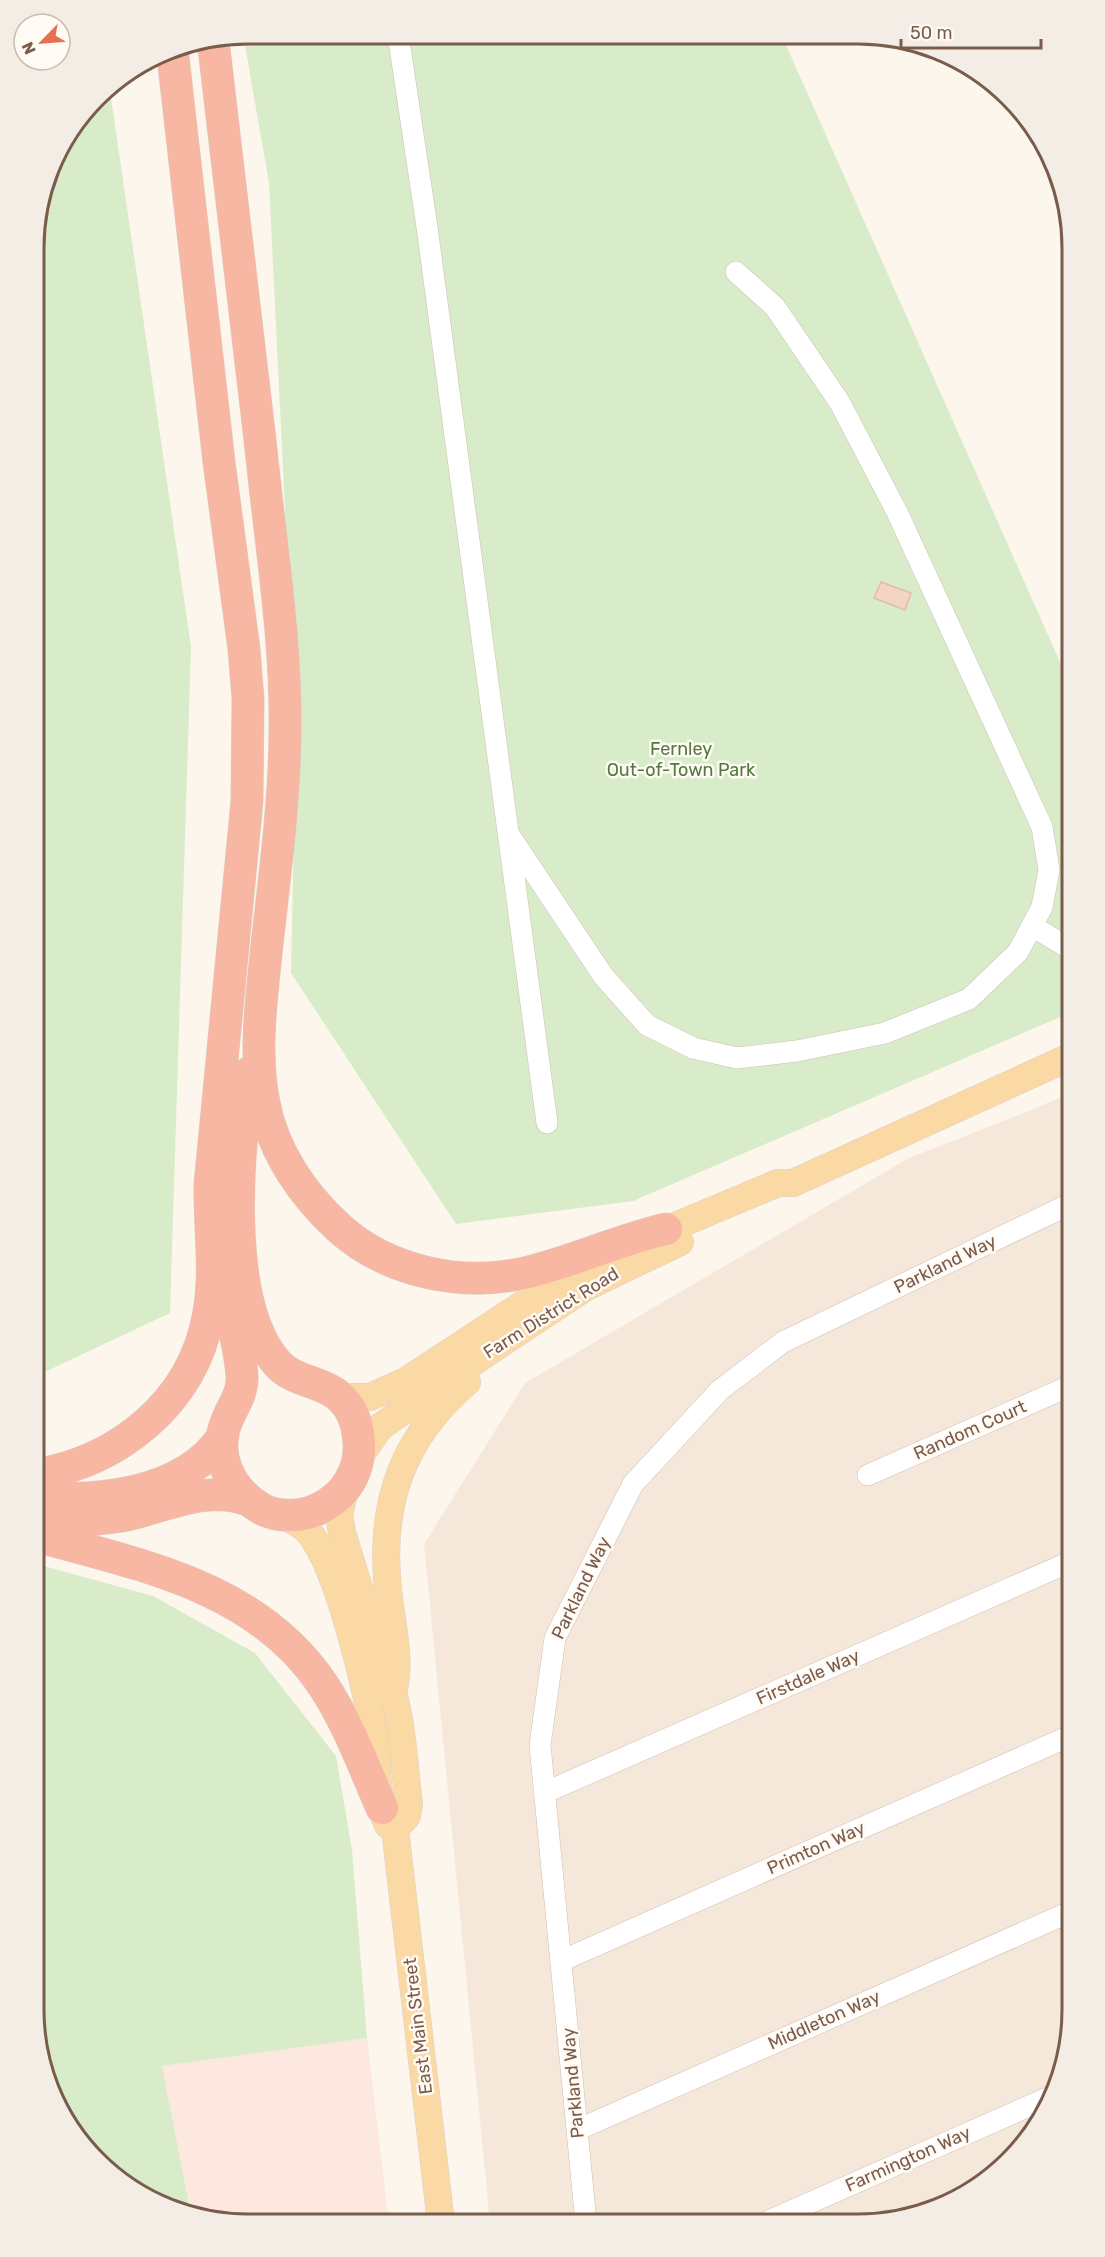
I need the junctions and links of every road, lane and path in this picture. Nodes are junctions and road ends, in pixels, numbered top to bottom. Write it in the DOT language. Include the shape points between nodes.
graph roads {
  1 [pos="400,44"];
  2 [pos="214,46"];
  3 [pos="172,58"];
  4 [pos="736,272"];
  5 [pos="211,392"];
  6 [pos="274,574"];
  7 [pos="508,833"];
  8 [pos="1032,926"];
  9 [pos="1062,944"];
  10 [pos="257,1042"];
  11 [pos="1062,1061"];
  12 [pos="547,1123"];
  13 [pos="793,1183"];
  14 [pos="1061,1208"];
  15 [pos="666,1229"];
  16 [pos="213,1252"];
  17 [pos="545,1314"];
  18 [pos="301,1378"];
  19 [pos="1061,1390"];
  20 [pos="334,1392"];
  21 [pos="237,1403"];
  22 [pos="222,1436"];
  23 [pos="359,1456"];
  24 [pos="44,1473"];
  25 [pos="868,1475"];
  26 [pos="345,1489"];
  27 [pos="44,1497"];
  28 [pos="248,1500"];
  29 [pos="281,1515"];
  30 [pos="44,1518"];
  31 [pos="44,1538"];
  32 [pos="1061,1566"];
  33 [pos="394,1689"];
  34 [pos="1061,1741"];
  35 [pos="544,1793"];
  36 [pos="388,1819"];
  37 [pos="1061,1916"];
  38 [pos="561,1961"];
  39 [pos="1040,2101"];
  40 [pos="577,2130"];
  41 [pos="440,2214"];
  42 [pos="585,2214"];
  43 [pos="785,2214"];
  1 -- 7 [label="street"];
  2 -- 6 [label="highway"];
  3 -- 5 [label="highway"];
  4 -- 8 [label="street" via="775,307 840,403 897,512 1042,827 1049,870 1042,907"];
  5 -- 6 [label="highway" via="226,397 240,424"];
  5 -- 16 [label="highway" via="244,649 249,752 210,1184"];
  6 -- 10 [label="highway" via="285,736"];
  7 -- 8 [label="street" via="604,977 647,1025 693,1048 737,1058 797,1051 885,1033 969,999 1018,952"];
  7 -- 12 [label="street"];
  8 -- 9 [label="street"];
  10 -- 15 [label="highway" via="263,1101 274,1139 294,1177 342,1231 371,1251 404,1266 459,1277 490,1278 523,1273"];
  10 -- 18 [label="highway" via="249,1074 240,1157 240,1249 260,1333 277,1364"];
  11 -- 13 [label="main road, Farm District Road"];
  13 -- 15 [label="main road, Farm District Road" via="778,1183"];
  13 -- 17 [label="main road, Farm District Road" via="784,1195 607,1276"];
  14 -- 35 [label="street, Parkland Way" via="783,1342 720,1390 633,1484 555,1638 540,1745"];
  15 -- 20 [label="main road, Farm District Road" via="552,1286 406,1381 357,1399"];
  16 -- 21 [label="highway" via="242,1377"];
  16 -- 24 [label="highway" via="209,1316 202,1341 176,1392 156,1416 113,1449 74,1466"];
  17 -- 23 [label="main road, Farm District Road" via="380,1427"];
  17 -- 33 [label="main road" via="448,1398 421,1432 401,1468 392,1497 385,1550 396,1657"];
  18 -- 20 [label="highway"];
  18 -- 21 [label="highway" via="265,1382"];
  19 -- 25 [label="street, Random Court"];
  20 -- 23 [label="highway" via="355,1421"];
  21 -- 22 [label="highway"];
  22 -- 27 [label="highway" via="205,1459 150,1486 89,1498"];
  22 -- 28 [label="highway" via="226,1472"];
  23 -- 26 [label="highway"];
  26 -- 29 [label="highway" via="316,1511"];
  26 -- 33 [label="main road" via="339,1514 342,1533"];
  28 -- 29 [label="highway"];
  28 -- 30 [label="highway" via="207,1494 122,1516 95,1520"];
  29 -- 36 [label="main road, East Main Street" via="309,1533 343,1611 365,1694"];
  31 -- 36 [label="highway" via="189,1580 221,1595 274,1631 311,1669 335,1705"];
  32 -- 35 [label="street, Firstdale Way"];
  33 -- 36 [label="main road" via="409,1804 406,1816"];
  34 -- 38 [label="street, Primton Way"];
  35 -- 38 [label="street, Parkland Way"];
  36 -- 41 [label="main road, East Main Street"];
  37 -- 40 [label="street, Middleton Way"];
  38 -- 40 [label="street, Parkland Way"];
  39 -- 43 [label="street, Farmington Way"];
  40 -- 42 [label="street, Parkland Way"];
}
